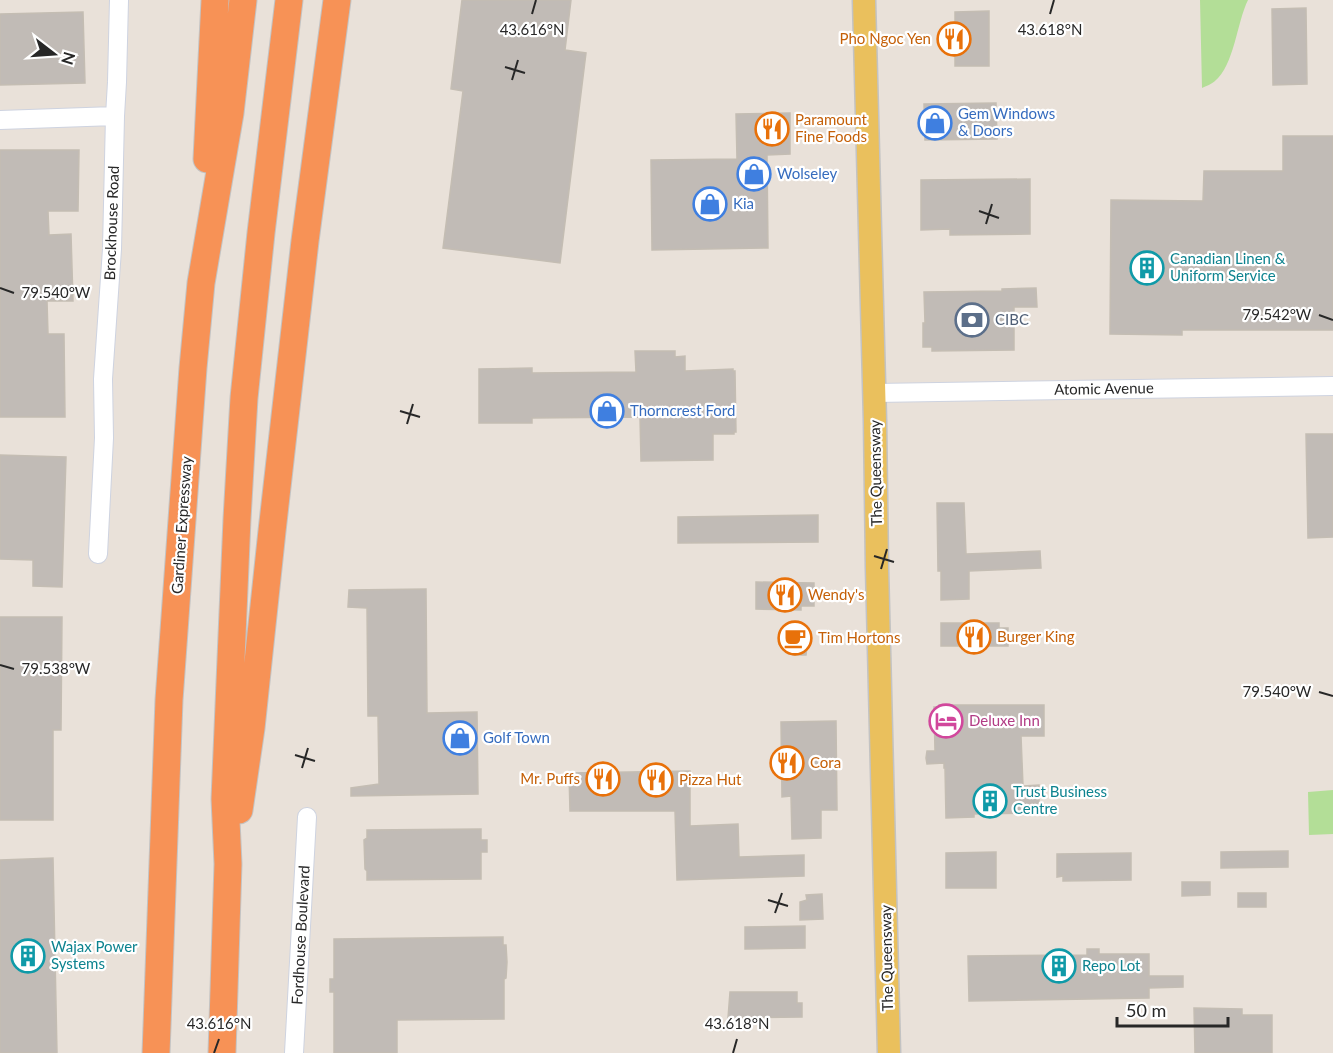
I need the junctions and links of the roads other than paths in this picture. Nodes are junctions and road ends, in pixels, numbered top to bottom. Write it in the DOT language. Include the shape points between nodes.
graph roads {
  1 [pos="119,0"];
  2 [pos="215,0"];
  3 [pos="243,0"];
  4 [pos="289,0"];
  5 [pos="337,0"];
  6 [pos="864,0"];
  7 [pos="114,116"];
  8 [pos="0,120"];
  9 [pos="201,283"];
  10 [pos="1333,386"];
  11 [pos="875,393"];
  12 [pos="98,554"];
  13 [pos="307,817"];
  14 [pos="228,864"];
  15 [pos="156,1053"];
  16 [pos="222,1053"];
  17 [pos="294,1053"];
  18 [pos="889,1053"];
  1 -- 7 [label="street, Brockhouse Road"];
  2 -- 9 [label="highway"];
  3 -- 9 [label="highway, Gardiner Expressway" via="230,113"];
  4 -- 14 [label="highway" via="244,398 225,799"];
  5 -- 14 [label="highway" via="300,287 251,728"];
  6 -- 11 [label="main road, The Queensway"];
  7 -- 8 [label="street"];
  7 -- 12 [label="street, Brockhouse Road"];
  9 -- 15 [label="highway, Gardiner Expressway" via="169,700"];
  10 -- 11 [label="street, Atomic Avenue"];
  11 -- 18 [label="main road, The Queensway"];
  13 -- 17 [label="street, Fordhouse Boulevard"];
  14 -- 16 [label="highway"];
}
